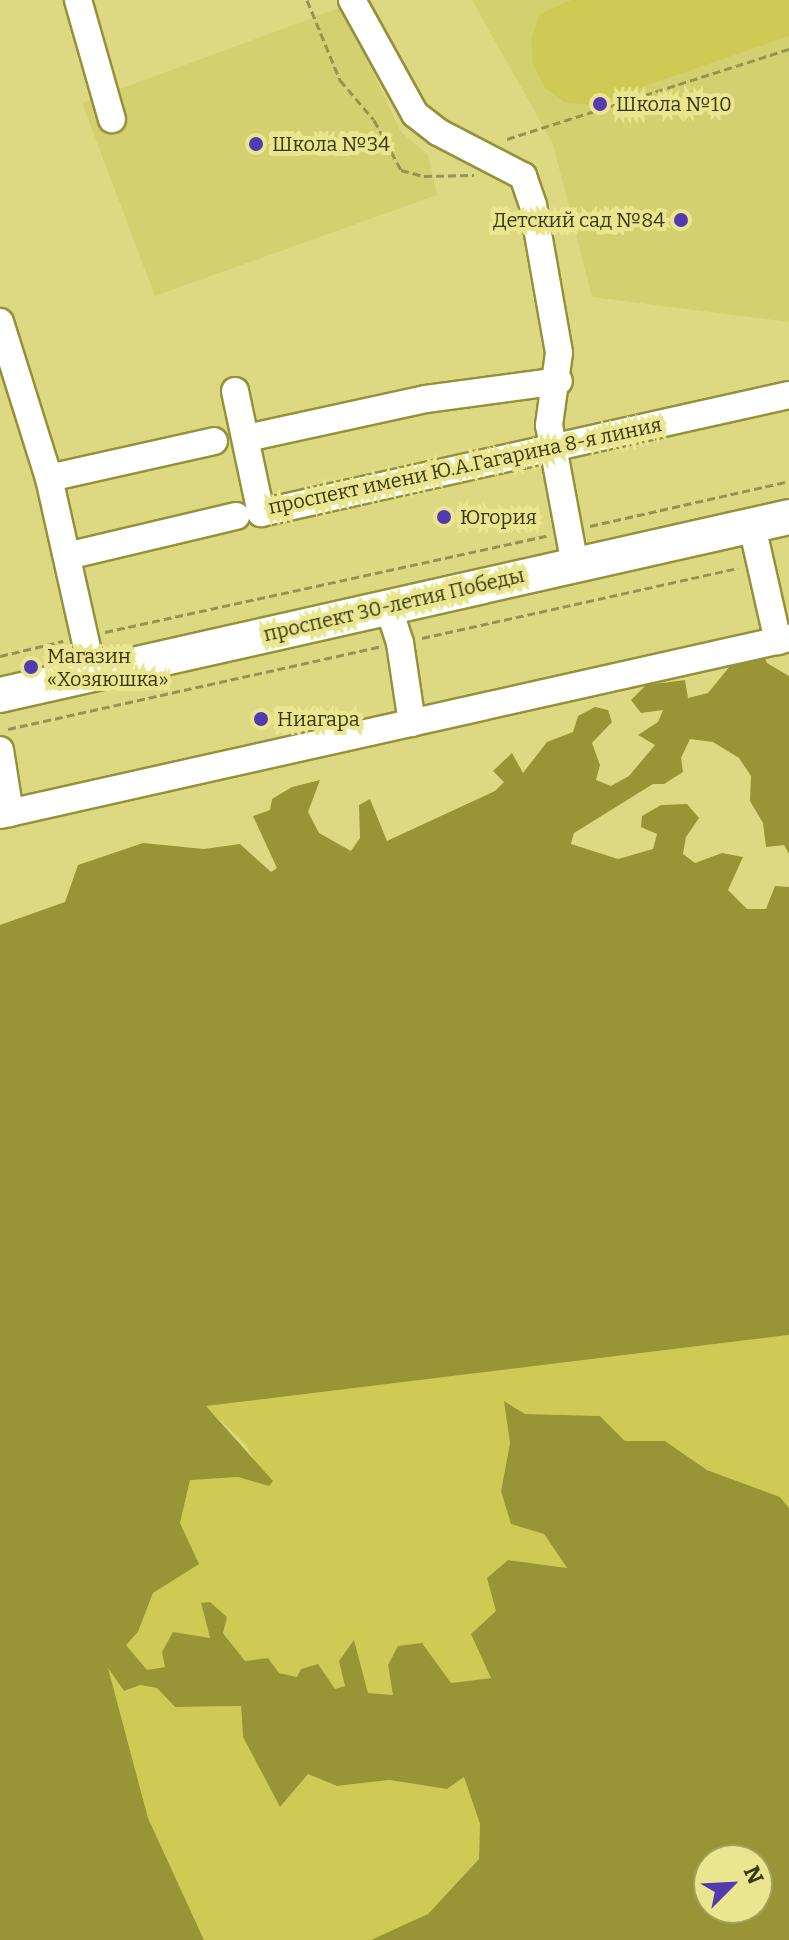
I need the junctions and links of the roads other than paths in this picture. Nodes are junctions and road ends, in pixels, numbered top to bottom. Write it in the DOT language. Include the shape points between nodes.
graph roads {
  1 [pos="78,0"];
  2 [pos="352,0"];
  3 [pos="112,119"];
  4 [pos="0,322"];
  5 [pos="559,381"];
  6 [pos="235,391"];
  7 [pos="789,395"];
  8 [pos="247,438"];
  9 [pos="214,441"];
  10 [pos="551,450"];
  11 [pos="49,478"];
  12 [pos="236,516"];
  13 [pos="789,517"];
  14 [pos="752,526"];
  15 [pos="67,556"];
  16 [pos="575,565"];
  17 [pos="388,606"];
  18 [pos="783,640"];
  19 [pos="92,670"];
  20 [pos="0,695"];
  21 [pos="412,723"];
  22 [pos="0,750"];
  23 [pos="5,814"];
  1 -- 3 [label="street"];
  2 -- 5 [label="street" via="415,114 438,132 523,176 533,205 559,353"];
  4 -- 11 [label="street"];
  5 -- 8 [label="street" via="426,399"];
  5 -- 10 [label="street" via="549,425"];
  6 -- 8 [label="street, проспект имени Ю.А.Гагарина 8-я линия"];
  7 -- 10 [label="street, проспект имени Ю.А.Гагарина 8-я линия"];
  8 -- 10 [label="street, проспект имени Ю.А.Гагарина 8-я линия" via="261,513"];
  9 -- 11 [label="street"];
  10 -- 16 [label="street"];
  11 -- 15 [label="street"];
  12 -- 15 [label="street"];
  13 -- 14 [label="main road, проспект 30-летия Победы"];
  14 -- 16 [label="main road, проспект 30-летия Победы"];
  14 -- 18 [label="street"];
  15 -- 19 [label="street"];
  16 -- 17 [label="main road, проспект 30-летия Победы"];
  17 -- 19 [label="main road, проспект 30-летия Победы"];
  17 -- 21 [label="street" via="400,643"];
  18 -- 21 [label="street"];
  19 -- 20 [label="main road, проспект 30-летия Победы"];
  21 -- 23 [label="street"];
  22 -- 23 [label="street"];
}
